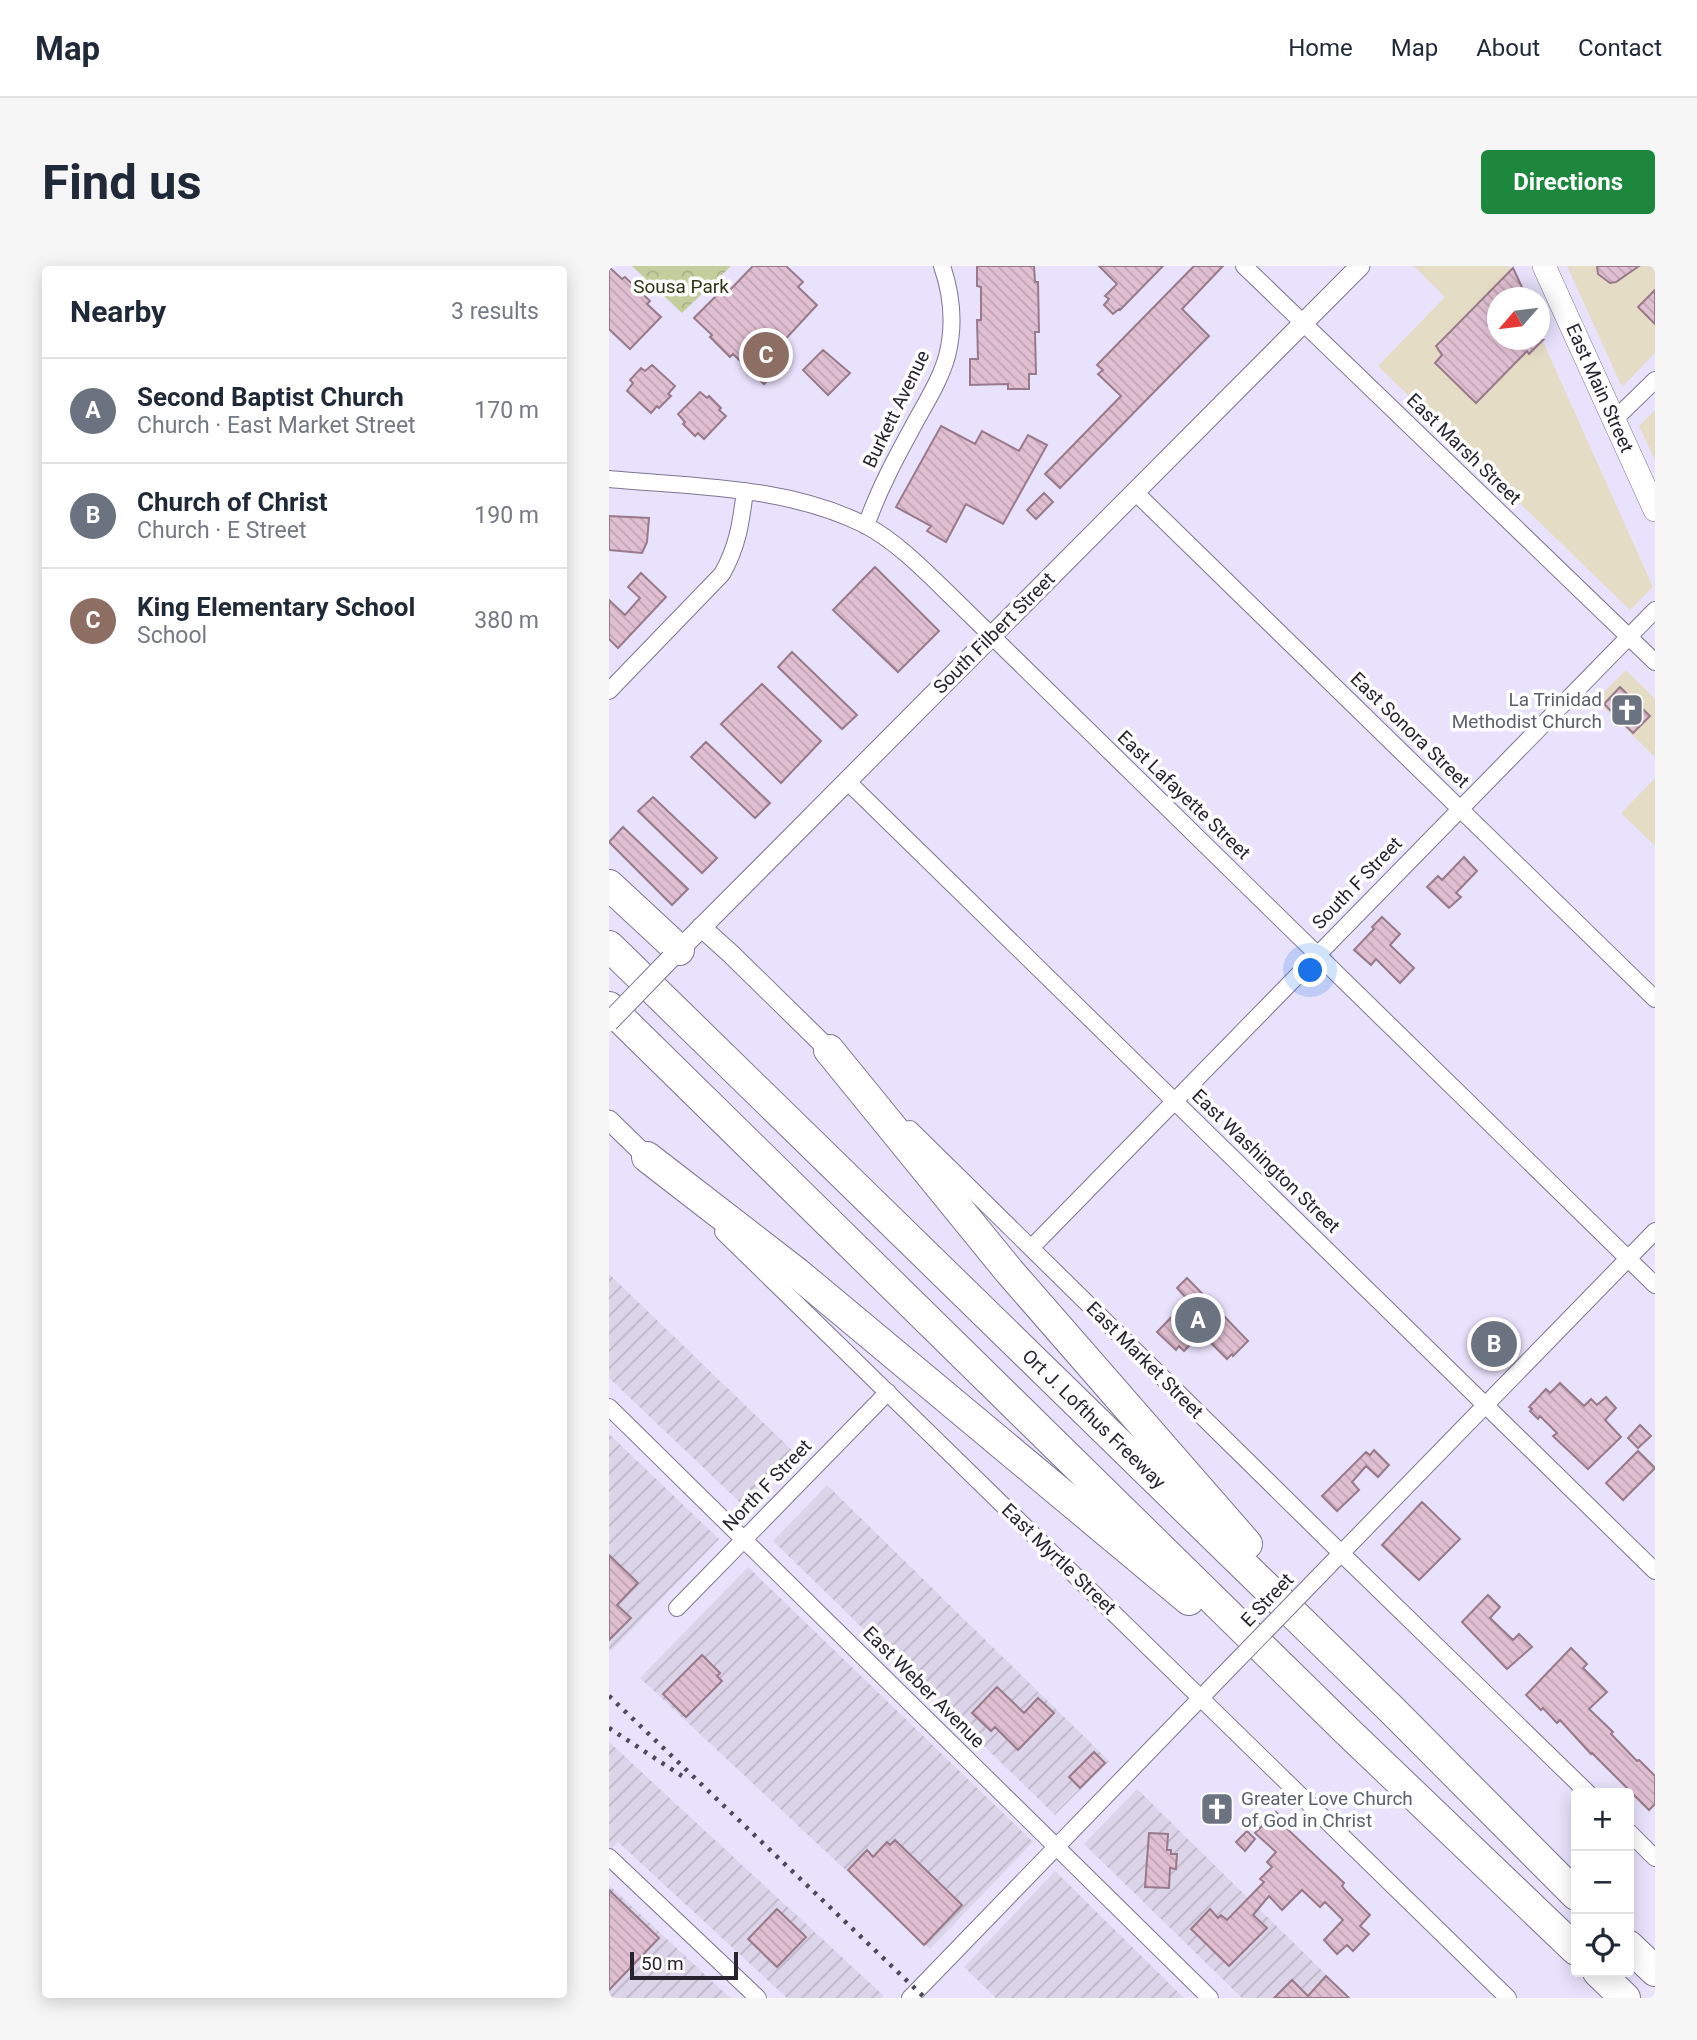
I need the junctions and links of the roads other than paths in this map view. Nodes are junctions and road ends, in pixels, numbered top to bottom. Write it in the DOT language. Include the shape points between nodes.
graph roads {
  1 [pos="942,266"];
  2 [pos="1244,266"];
  3 [pos="1360,266"];
  4 [pos="1544,266"];
  5 [pos="1303,323"];
  6 [pos="1655,380"];
  7 [pos="1614,420"];
  8 [pos="609,479"];
  9 [pos="745,491"];
  10 [pos="1135,492"];
  11 [pos="1655,510"];
  12 [pos="866,526"];
  13 [pos="1655,610"];
  14 [pos="992,636"];
  15 [pos="1628,636"];
  16 [pos="1655,662"];
  17 [pos="609,691"];
  18 [pos="847,781"];
  19 [pos="1460,808"];
  20 [pos="609,885"];
  21 [pos="701,928"];
  22 [pos="609,946"];
  23 [pos="1317,954"];
  24 [pos="674,955"];
  25 [pos="1655,999"];
  26 [pos="619,1004"];
  27 [pos="609,1022"];
  28 [pos="829,1051"];
  29 [pos="1174,1101"];
  30 [pos="609,1120"];
  31 [pos="647,1157"];
  32 [pos="1655,1231"];
  33 [pos="1031,1248"];
  34 [pos="1628,1259"];
  35 [pos="1655,1285"];
  36 [pos="888,1392"];
  37 [pos="1486,1405"];
  38 [pos="609,1407"];
  39 [pos="744,1540"];
  40 [pos="1341,1553"];
  41 [pos="1655,1571"];
  42 [pos="677,1608"];
  43 [pos="1201,1698"];
  44 [pos="1392,1710"];
  45 [pos="1346,1730"];
  46 [pos="1583,1788"];
  47 [pos="1634,1837"];
  48 [pos="1056,1847"];
  49 [pos="609,1857"];
  50 [pos="1655,1857"];
  51 [pos="1571,1890"];
  52 [pos="1571,1945"];
  53 [pos="1634,1951"];
  54 [pos="1655,1971"];
  55 [pos="1603,1977"];
  56 [pos="758,1998"];
  57 [pos="910,1998"];
  58 [pos="1210,1998"];
  59 [pos="1508,1998"];
  60 [pos="1625,1998"];
  1 -- 12 [label="street, Burkett Avenue" via="951,302 946,357 876,496"];
  2 -- 5 [label="street, East Marsh Street"];
  3 -- 5 [label="street, South Filbert Street"];
  4 -- 7 [label="main road, East Main Street"];
  5 -- 10 [label="street, South Filbert Street"];
  5 -- 15 [label="street, East Marsh Street"];
  6 -- 7 [label="street"];
  7 -- 11 [label="main road, East Main Street"];
  8 -- 9 [label="street, East Lafayette Street"];
  9 -- 12 [label="street, East Lafayette Street" via="786,497"];
  9 -- 17 [label="street" via="733,555 722,574"];
  10 -- 14 [label="street, South Filbert Street"];
  10 -- 19 [label="street, East Sonora Street"];
  12 -- 14 [label="street, East Lafayette Street" via="930,576"];
  13 -- 15 [label="street, South F Street"];
  14 -- 18 [label="street, South Filbert Street"];
  14 -- 23 [label="street, East Lafayette Street"];
  15 -- 16 [label="street, East Marsh Street"];
  15 -- 19 [label="street, South F Street"];
  18 -- 21 [label="street, South Filbert Street"];
  18 -- 29 [label="street, East Washington Street"];
  19 -- 23 [label="street, South F Street"];
  19 -- 25 [label="street, East Sonora Street"];
  20 -- 24 [label="highway"];
  21 -- 24 [label="street, South Filbert Street"];
  21 -- 28 [label="street, East Market Street"];
  22 -- 44 [label="highway, Ort J. Lofthus Freeway"];
  23 -- 29 [label="street, South F Street"];
  23 -- 34 [label="street, East Lafayette Street"];
  24 -- 26 [label="street, South Filbert Street, bridge"];
  26 -- 27 [label="street, South Filbert Street, bridge"];
  26 -- 45 [label="highway"];
  28 -- 33 [label="street, East Market Street"];
  28 -- 44 [label="highway" via="1009,1270"];
  29 -- 33 [label="street, South F Street"];
  29 -- 37 [label="street, East Washington Street"];
  30 -- 31 [label="street, East Myrtle Street"];
  31 -- 36 [label="street, East Myrtle Street"];
  31 -- 45 [label="highway" via="797,1273"];
  32 -- 34 [label="street, E Street"];
  33 -- 40 [label="street, East Market Street"];
  34 -- 35 [label="street, East Lafayette Street"];
  34 -- 37 [label="street, E Street"];
  36 -- 39 [label="street, North F Street"];
  36 -- 43 [label="street, East Myrtle Street"];
  37 -- 40 [label="street, E Street"];
  37 -- 41 [label="street, East Washington Street"];
  38 -- 39 [label="street, East Weber Avenue"];
  39 -- 42 [label="street, North F Street"];
  39 -- 48 [label="street, East Weber Avenue"];
  40 -- 43 [label="street, E Street, bridge"];
  40 -- 46 [label="street, East Market Street"];
  43 -- 48 [label="street, E Street"];
  43 -- 59 [label="street, East Myrtle Street"];
  44 -- 51 [label="highway, Ort J. Lofthus Freeway"];
  45 -- 52 [label="highway"];
  47 -- 50 [label="street"];
  48 -- 57 [label="street, E Street"];
  48 -- 58 [label="street, East Weber Avenue"];
  49 -- 56 [label="street"];
  53 -- 54 [label="highway"];
  55 -- 60 [label="highway"];
}
